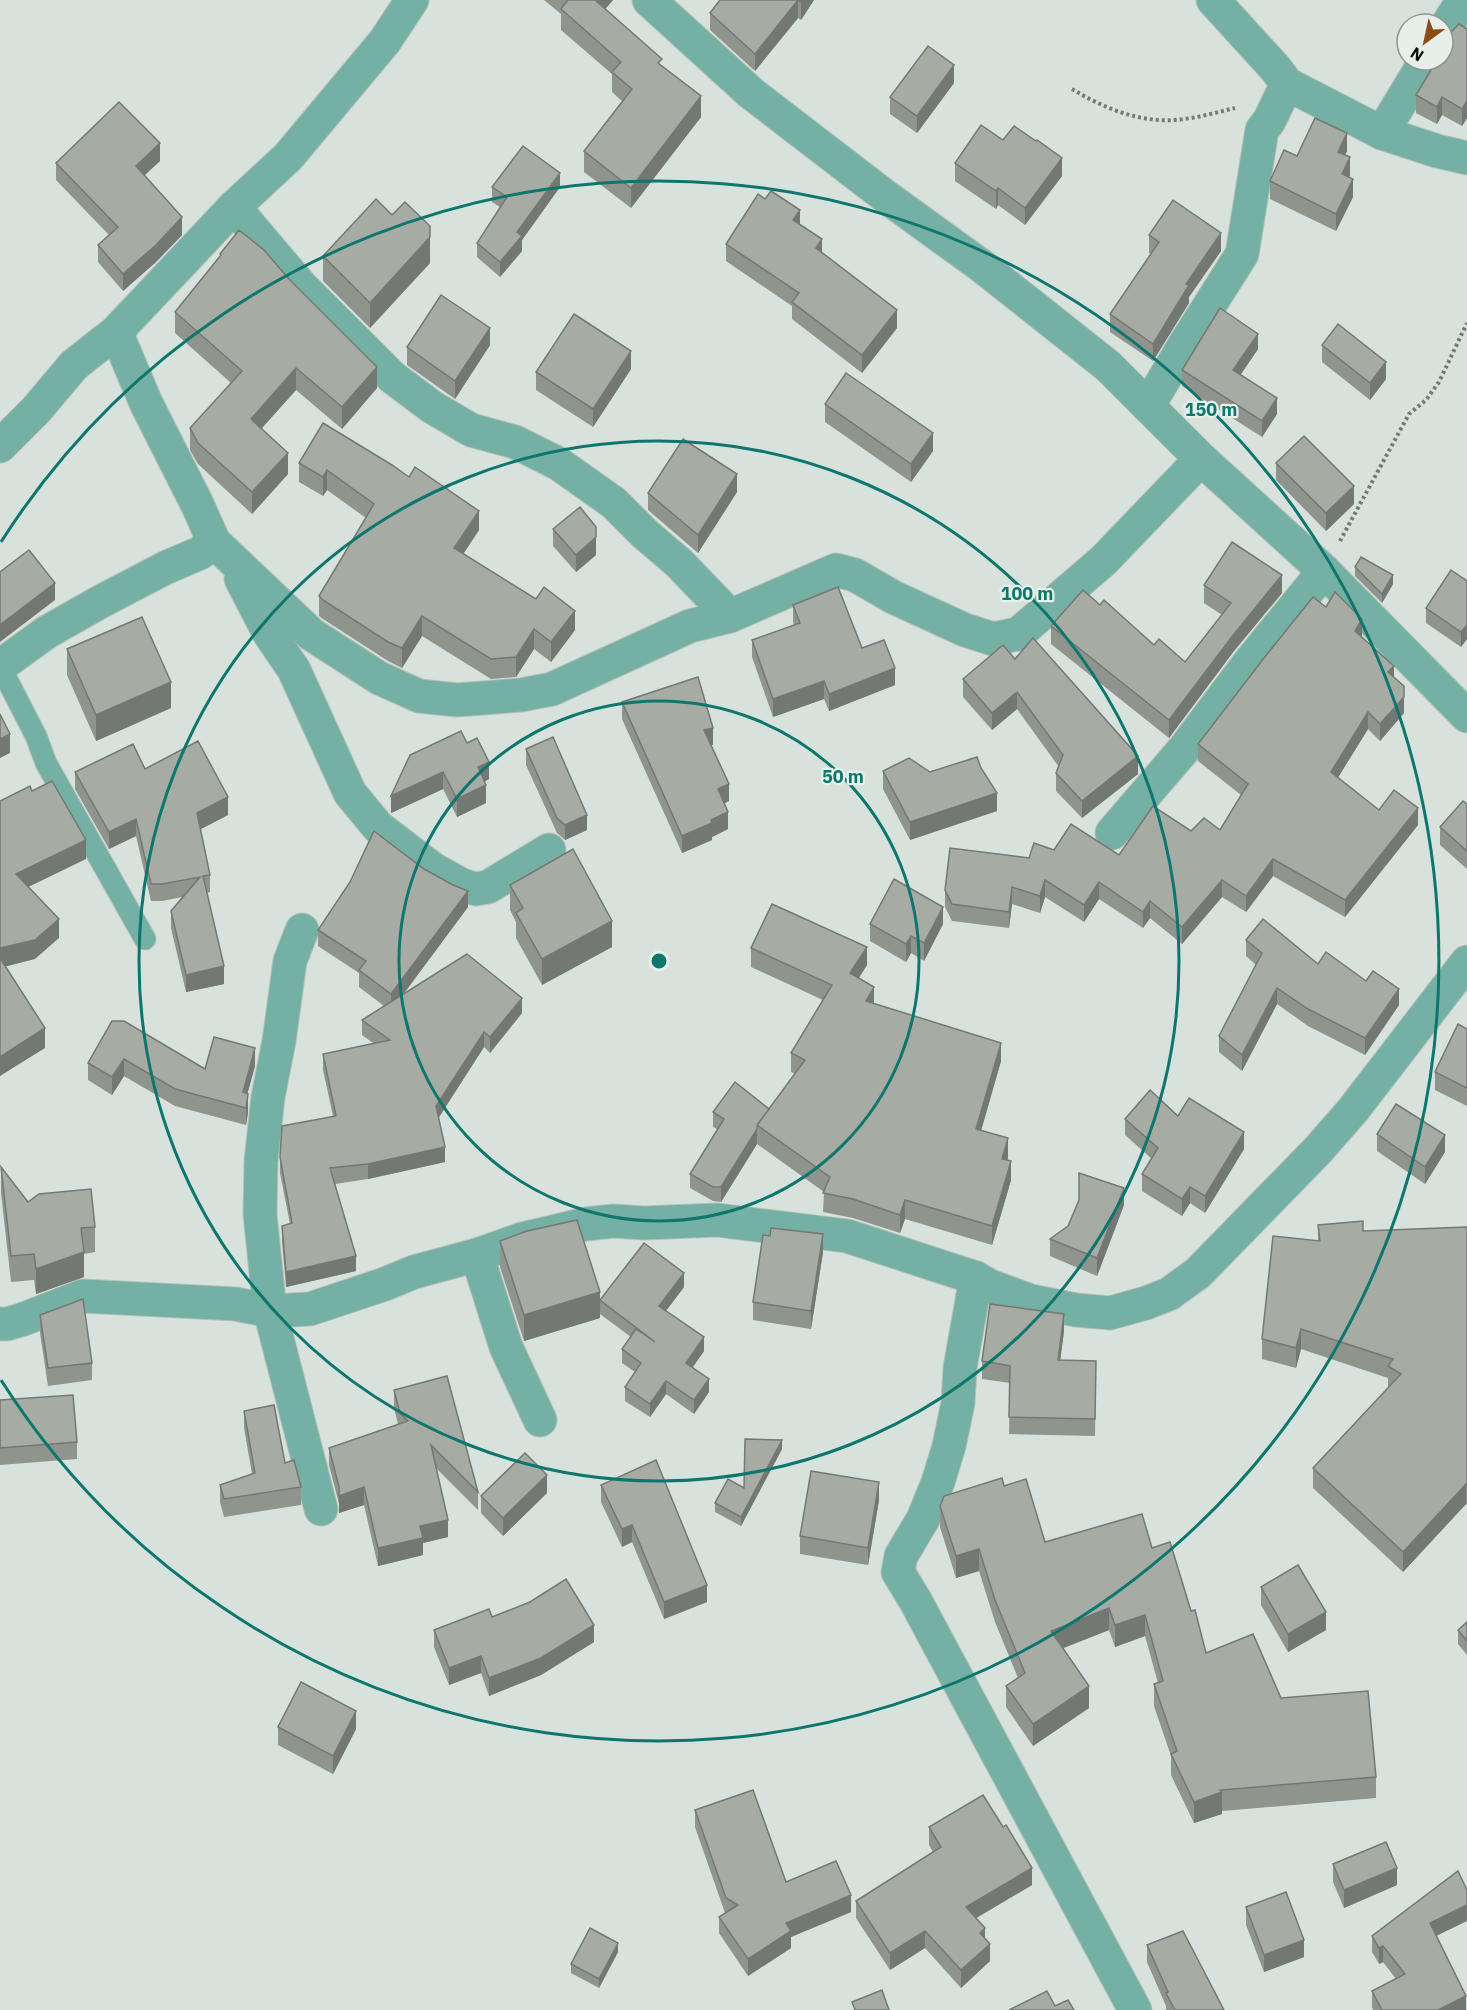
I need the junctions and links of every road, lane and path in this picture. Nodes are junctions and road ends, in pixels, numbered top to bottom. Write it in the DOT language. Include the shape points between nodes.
graph roads {
  1 [pos="412,0"];
  2 [pos="1213,0"];
  3 [pos="662,4"];
  4 [pos="1419,72"];
  5 [pos="1287,84"];
  6 [pos="1072,89"];
  7 [pos="1235,108"];
  8 [pos="1382,133"];
  9 [pos="1467,158"];
  10 [pos="234,207"];
  11 [pos="1467,322"];
  12 [pos="116,332"];
  13 [pos="1149,406"];
  14 [pos="0,446"];
  15 [pos="1201,459"];
  16 [pos="222,550"];
  17 [pos="1323,571"];
  18 [pos="730,616"];
  19 [pos="0,666"];
  20 [pos="1467,716"];
  21 [pos="1112,833"];
  22 [pos="549,850"];
  23 [pos="302,930"];
  24 [pos="145,939"];
  25 [pos="1467,962"];
  26 [pos="477,1255"];
  27 [pos="976,1278"];
  28 [pos="270,1311"];
  29 [pos="0,1324"];
  30 [pos="540,1420"];
  31 [pos="321,1509"];
  32 [pos="1135,2010"];
  1 -- 10 [label="street" via="385,41 288,158"];
  2 -- 5 [label="street"];
  3 -- 13 [label="street" via="751,93 983,267 1108,366"];
  4 -- 8 [label="street"];
  5 -- 8 [label="street"];
  5 -- 13 [label="street" via="1262,130 1242,254"];
  6 -- 7 [label="path" via="1122,114 1154,119 1182,120"];
  8 -- 9 [label="street"];
  10 -- 12 [label="street"];
  10 -- 18 [label="street" via="302,286 392,377 432,407 471,429 515,442 559,464 614,503"];
  11 -- 17 [label="path" via="1439,381 1426,400 1409,414"];
  12 -- 14 [label="street" via="74,365"];
  12 -- 16 [label="street" via="146,403"];
  13 -- 15 [label="street"];
  15 -- 17 [label="street"];
  15 -- 18 [label="street" via="1104,560 1018,634 993,639 965,630 855,575 836,570"];
  16 -- 18 [label="street" via="311,634 379,678 419,696 457,700 552,689 690,626"];
  16 -- 19 [label="street" via="200,553 119,592 47,632"];
  16 -- 22 [label="street" via="294,670 350,793 378,827 433,869 476,889 488,887"];
  17 -- 20 [label="street"];
  17 -- 21 [label="street" via="1185,748"];
  19 -- 24 [label="lane" via="46,762"];
  23 -- 28 [label="street" via="290,961 261,1161 260,1214"];
  25 -- 27 [label="street" via="1318,1150 1198,1273 1169,1294 1110,1313 1030,1300"];
  26 -- 27 [label="street" via="522,1239 586,1224 717,1221 847,1236"];
  26 -- 28 [label="street" via="414,1272 310,1309"];
  26 -- 30 [label="street" via="506,1347"];
  27 -- 32 [label="street" via="949,1446 923,1519 900,1556 898,1572"];
  28 -- 29 [label="street" via="236,1304 83,1296"];
  28 -- 31 [label="street"];
}
